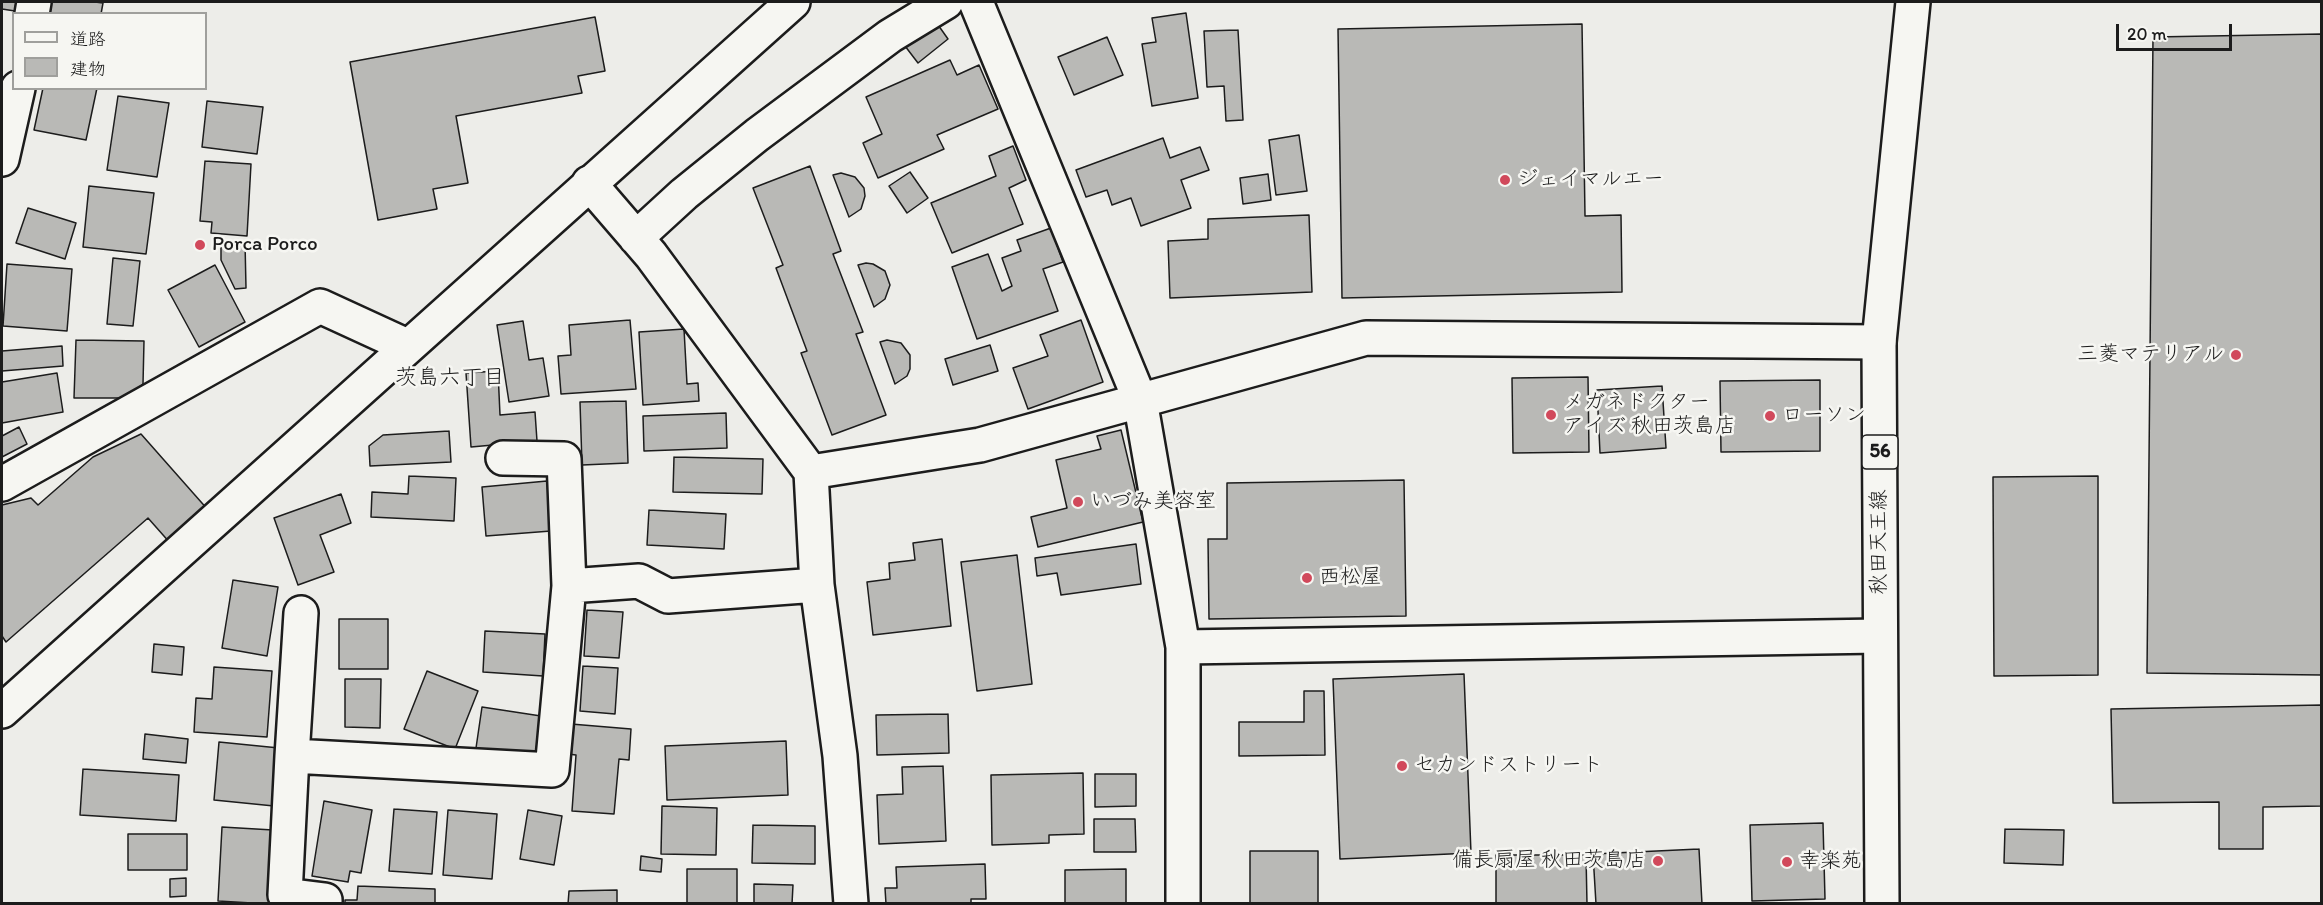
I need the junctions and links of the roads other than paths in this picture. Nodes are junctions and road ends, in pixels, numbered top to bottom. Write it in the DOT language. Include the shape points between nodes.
graph roads {
  1 [pos="793,2"];
  2 [pos="946,2"];
  3 [pos="976,2"];
  4 [pos="1913,2"];
  5 [pos="11,105"];
  6 [pos="2,159"];
  7 [pos="589,183"];
  8 [pos="636,238"];
  9 [pos="1879,342"];
  10 [pos="407,346"];
  11 [pos="1140,400"];
  12 [pos="502,458"];
  13 [pos="811,472"];
  14 [pos="2,484"];
  15 [pos="817,585"];
  16 [pos="569,586"];
  17 [pos="301,613"];
  18 [pos="1880,636"];
  19 [pos="1183,647"];
  20 [pos="2,711"];
  21 [pos="292,756"];
  22 [pos="325,903"];
  23 [pos="851,903"];
  24 [pos="1183,903"];
  25 [pos="1882,903"];
  26 [pos="1899,903"];
  1 -- 7 [label="street"];
  2 -- 8 [label="street" via="890,36 757,135"];
  3 -- 11 [label="street"];
  4 -- 9 [label="street, 秋田天王線 / 56"];
  5 -- 6 [label="street"];
  7 -- 8 [label="street"];
  7 -- 10 [label="street"];
  8 -- 13 [label="street"];
  9 -- 11 [label="street" via="1366,339"];
  9 -- 18 [label="street, 秋田天王線 / 56"];
  10 -- 14 [label="street" via="320,306"];
  10 -- 20 [label="street"];
  11 -- 13 [label="street" via="980,445"];
  11 -- 19 [label="street"];
  12 -- 16 [label="street" via="564,459"];
  13 -- 15 [label="street"];
  15 -- 16 [label="street" via="668,596 639,582"];
  15 -- 23 [label="street" via="840,756"];
  16 -- 21 [label="street" via="552,770"];
  17 -- 21 [label="street"];
  18 -- 19 [label="street"];
  18 -- 25 [label="street, 秋田天王線 / 56"];
  19 -- 24 [label="street"];
  21 -- 22 [label="street" via="285,895 326,900"];
  25 -- 26 [label="street"];
}
